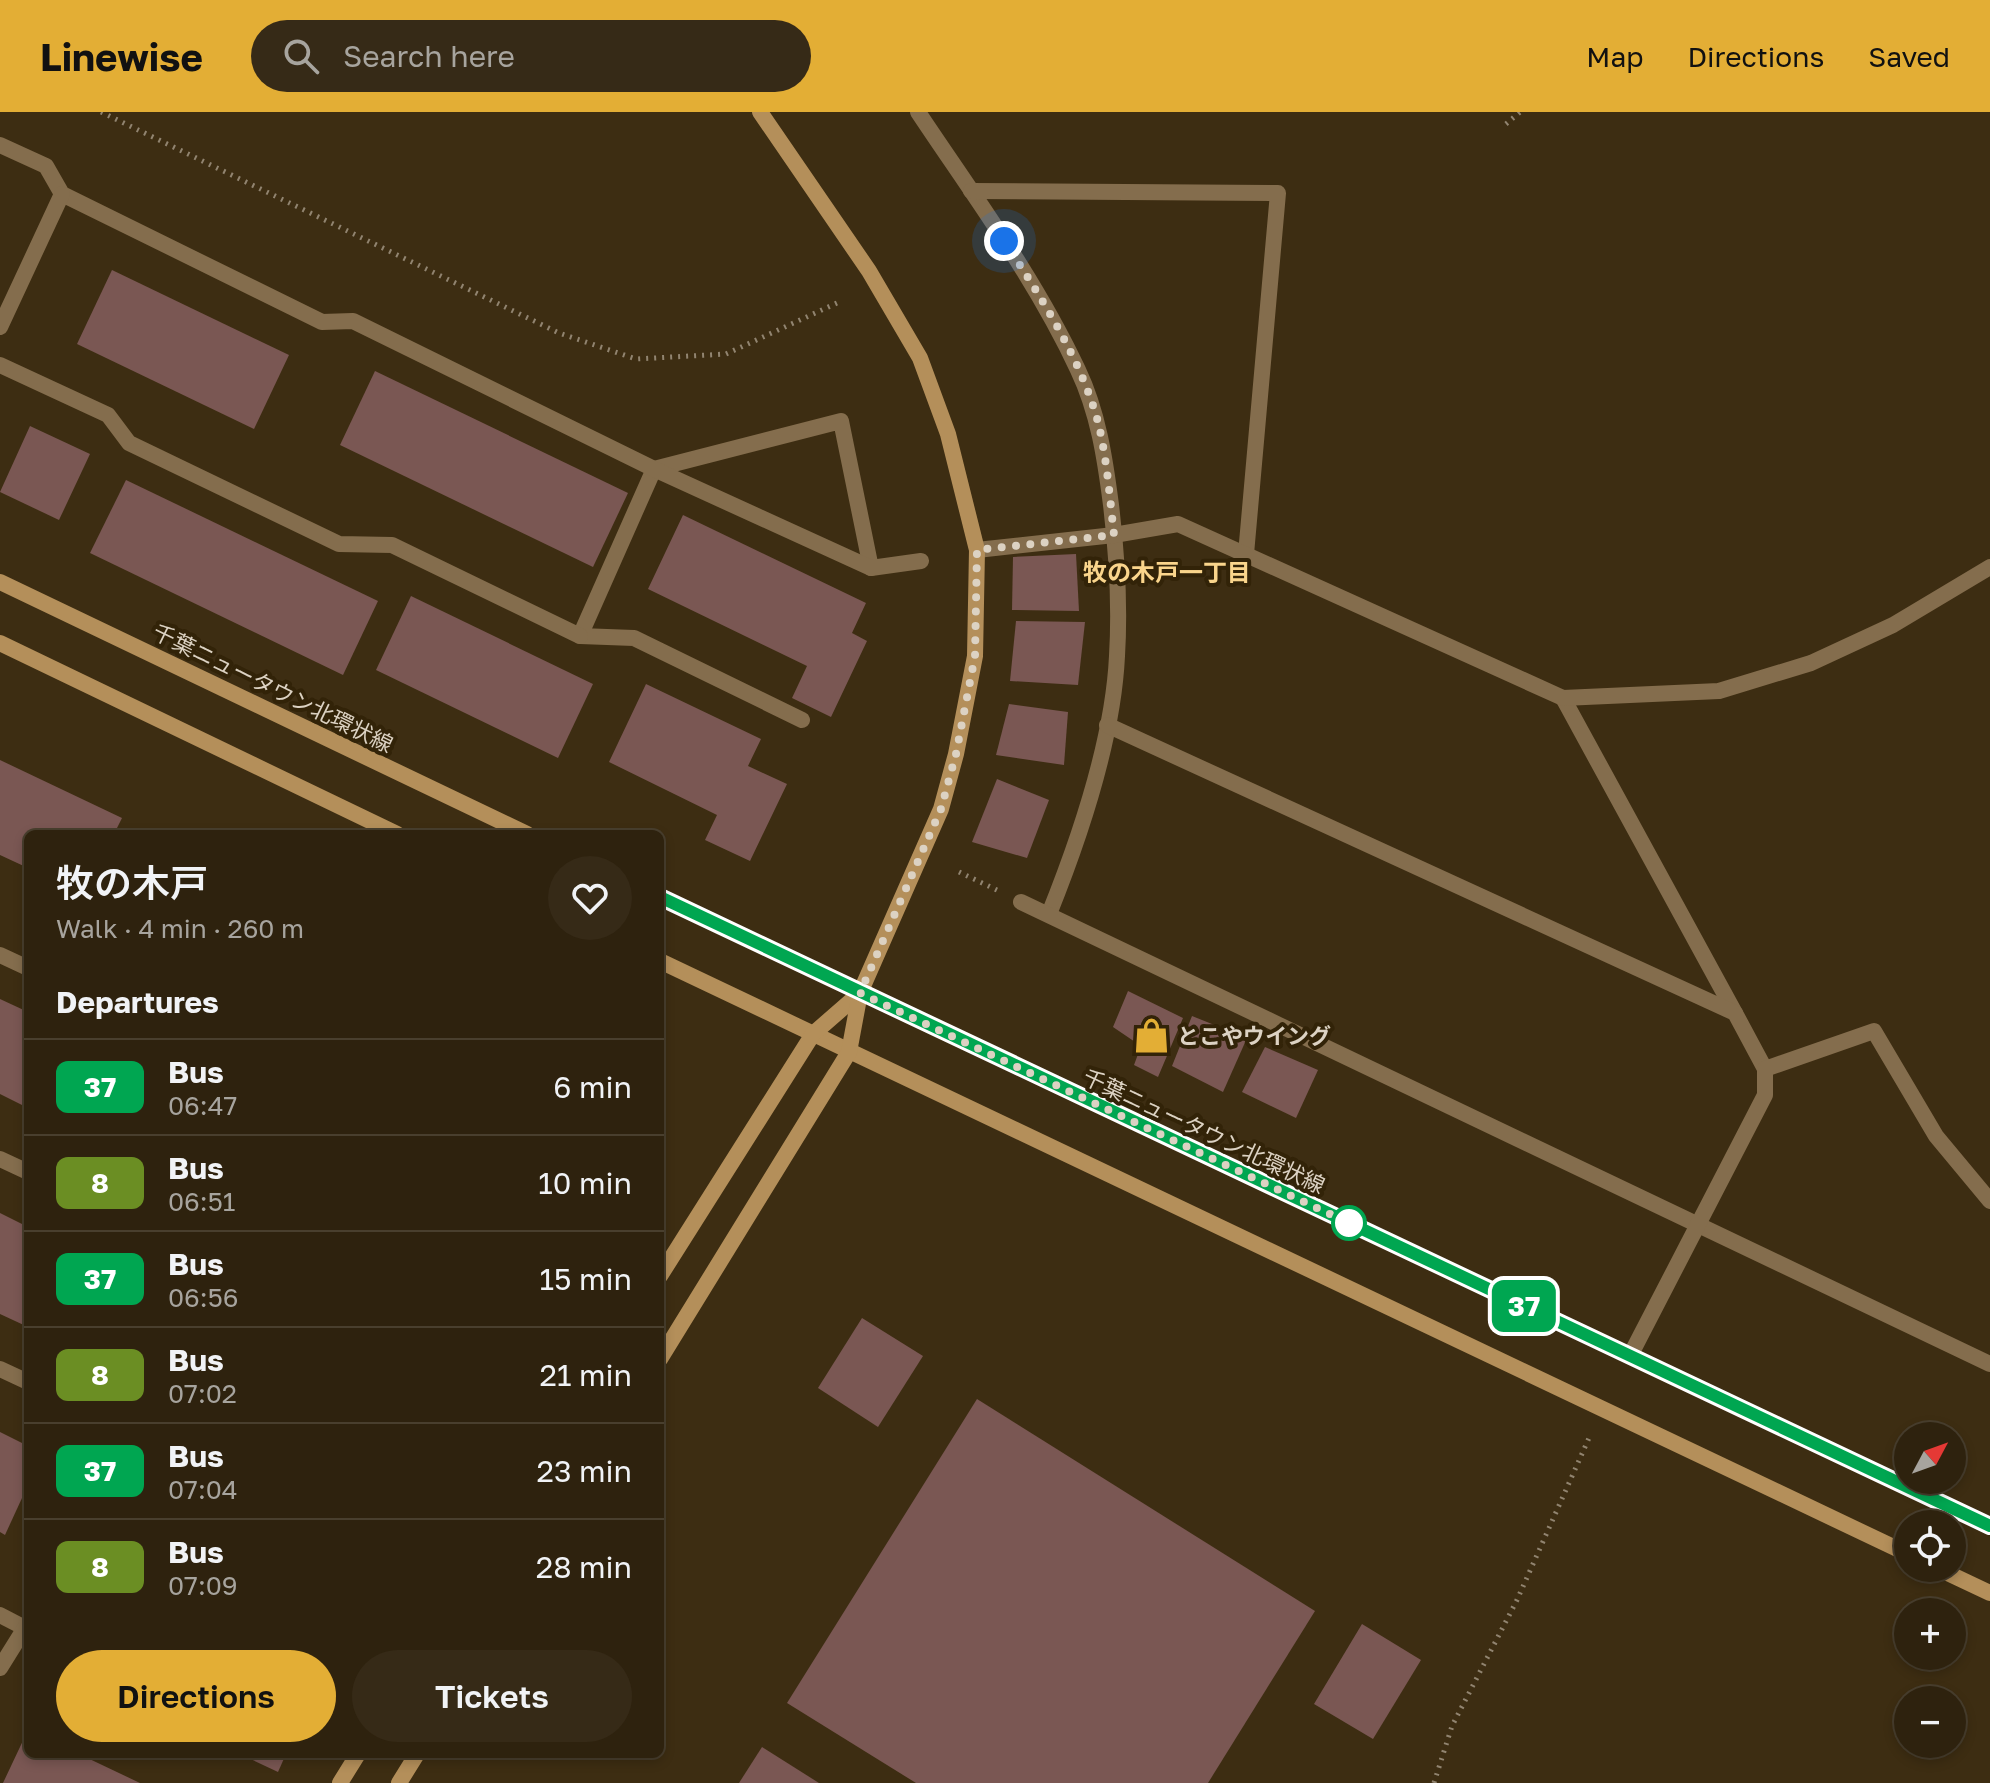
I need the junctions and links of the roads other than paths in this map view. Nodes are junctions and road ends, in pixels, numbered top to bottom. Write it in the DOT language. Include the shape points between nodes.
graph roads {
  1 [pos="760,112"];
  2 [pos="918,112"];
  3 [pos="0,145"];
  4 [pos="971,191"];
  5 [pos="62,194"];
  6 [pos="0,327"];
  7 [pos="0,365"];
  8 [pos="654,469"];
  9 [pos="1114,535"];
  10 [pos="977,550"];
  11 [pos="1246,554"];
  12 [pos="921,561"];
  13 [pos="1990,567"];
  14 [pos="871,568"];
  15 [pos="0,582"];
  16 [pos="580,636"];
  17 [pos="0,643"];
  18 [pos="1563,698"];
  19 [pos="802,720"];
  20 [pos="1107,725"];
  21 [pos="389,830"];
  22 [pos="519,830"];
  23 [pos="664,899"];
  24 [pos="1021,902"];
  25 [pos="1049,914"];
  26 [pos="0,955"];
  27 [pos="664,963"];
  28 [pos="24,966"];
  29 [pos="860,993"];
  30 [pos="1735,1013"];
  31 [pos="813,1034"];
  32 [pos="849,1052"];
  33 [pos="1765,1069"];
  34 [pos="0,1159"];
  35 [pos="24,1170"];
  36 [pos="1990,1201"];
  37 [pos="1698,1223"];
  38 [pos="664,1270"];
  39 [pos="664,1353"];
  40 [pos="1630,1356"];
  41 [pos="1990,1364"];
  42 [pos="0,1369"];
  43 [pos="24,1380"];
  44 [pos="1990,1526"];
  45 [pos="1894,1547"];
  46 [pos="1966,1582"];
  47 [pos="1990,1593"];
  48 [pos="0,1615"];
  49 [pos="24,1624"];
  50 [pos="24,1628"];
  51 [pos="0,1668"];
  52 [pos="356,1758"];
  53 [pos="415,1758"];
  54 [pos="340,1783"];
  55 [pos="399,1783"];
  1 -- 10 [label="main road" via="869,271 920,358 948,434"];
  2 -- 4 [label="street"];
  3 -- 5 [label="street" via="46,166"];
  4 -- 9 [label="street" via="1037,290 1079,372 1098,424"];
  4 -- 11 [label="street" via="1278,193"];
  5 -- 6 [label="street"];
  5 -- 8 [label="street" via="322,322 353,321"];
  7 -- 16 [label="street" via="108,415 129,443 339,544 392,545"];
  8 -- 14 [label="street"];
  8 -- 14 [label="street" via="841,421"];
  8 -- 16 [label="street"];
  9 -- 10 [label="street"];
  9 -- 11 [label="street" via="1178,524"];
  9 -- 20 [label="street" via="1117,659"];
  10 -- 29 [label="main road" via="975,656 956,754 941,809"];
  11 -- 18 [label="street"];
  12 -- 14 [label="street"];
  13 -- 18 [label="street" via="1893,625 1811,663 1719,691"];
  15 -- 22 [label="main road, 千葉ニュータウン北環状線"];
  16 -- 19 [label="street" via="634,638"];
  17 -- 21 [label="main road"];
  18 -- 30 [label="street"];
  20 -- 25 [label="street" via="1077,844"];
  20 -- 30 [label="street"];
  23 -- 29 [label="main road, 千葉ニュータウン北環状線"];
  24 -- 25 [label="street"];
  25 -- 37 [label="street"];
  26 -- 28 [label="street"];
  27 -- 31 [label="main road"];
  29 -- 31 [label="main road"];
  29 -- 32 [label="main road"];
  29 -- 40 [label="main road, 千葉ニュータウン北環状線"];
  30 -- 33 [label="street"];
  31 -- 32 [label="main road"];
  31 -- 38 [label="main road"];
  32 -- 39 [label="main road"];
  32 -- 45 [label="main road"];
  33 -- 36 [label="street" via="1874,1031 1936,1136"];
  33 -- 37 [label="street" via="1765,1095"];
  34 -- 35 [label="street"];
  37 -- 40 [label="street"];
  37 -- 41 [label="street"];
  40 -- 44 [label="main road, 千葉ニュータウン北環状線"];
  42 -- 43 [label="street"];
  46 -- 47 [label="main road"];
  48 -- 49 [label="street"];
  50 -- 51 [label="street"];
  52 -- 54 [label="main road"];
  53 -- 55 [label="main road"];
}
